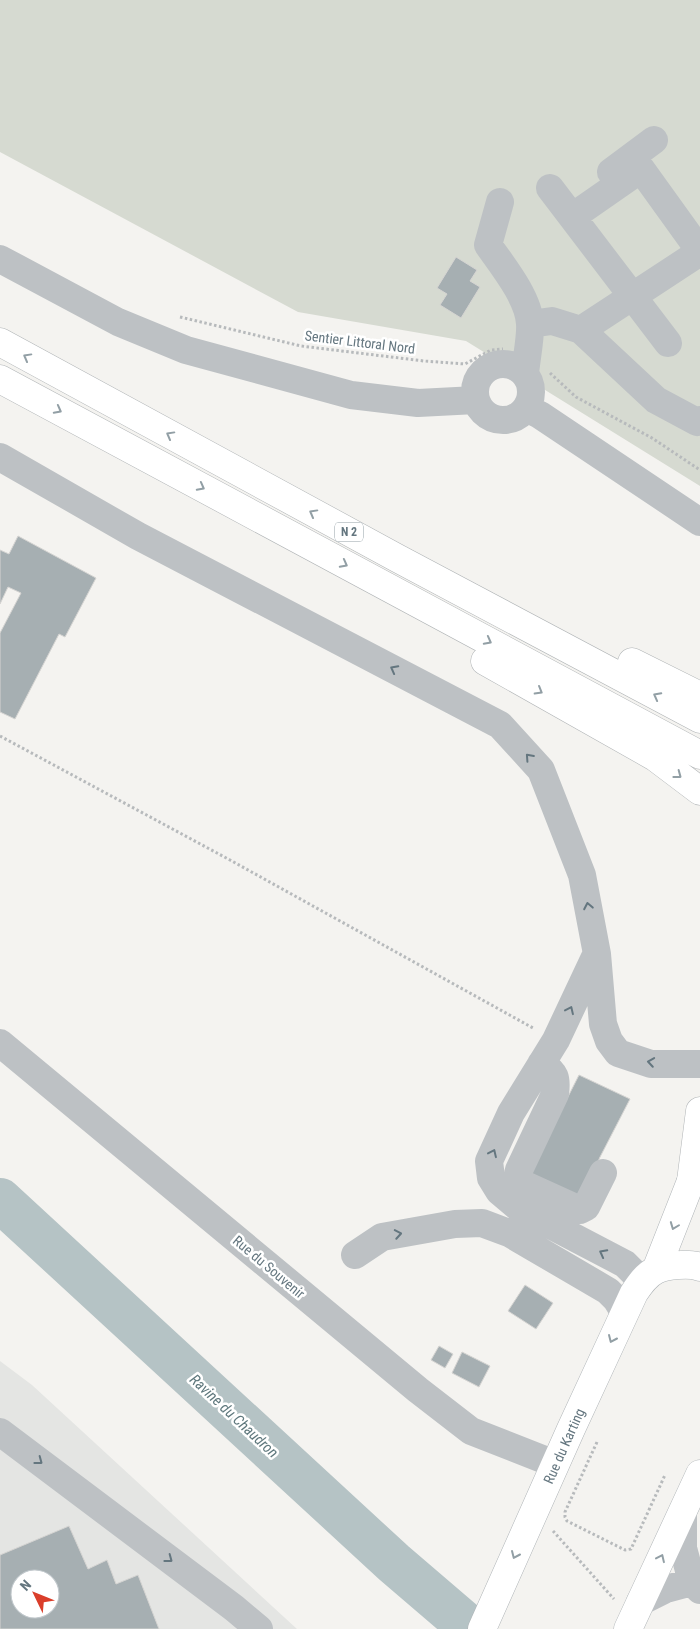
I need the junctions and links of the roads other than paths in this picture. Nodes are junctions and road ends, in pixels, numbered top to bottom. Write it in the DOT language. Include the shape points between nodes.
graph roads {
  1 [pos="654,140"];
  2 [pos="500,202"];
  3 [pos="562,204"];
  4 [pos="700,251"];
  5 [pos="0,259"];
  6 [pos="632,297"];
  7 [pos="530,324"];
  8 [pos="581,330"];
  9 [pos="0,342"];
  10 [pos="668,343"];
  11 [pos="526,366"];
  12 [pos="0,379"];
  13 [pos="476,400"];
  14 [pos="526,408"];
  15 [pos="700,420"];
  16 [pos="0,457"];
  17 [pos="700,522"];
  18 [pos="397,558"];
  19 [pos="384,586"];
  20 [pos="700,696"];
  21 [pos="700,719"];
  22 [pos="700,755"];
  23 [pos="700,791"];
  24 [pos="597,954"];
  25 [pos="0,1043"];
  26 [pos="542,1064"];
  27 [pos="700,1064"];
  28 [pos="700,1111"];
  29 [pos="696,1172"];
  30 [pos="603,1173"];
  31 [pos="355,1255"];
  32 [pos="697,1266"];
  33 [pos="649,1276"];
  34 [pos="624,1312"];
  35 [pos="0,1432"];
  36 [pos="555,1464"];
  37 [pos="700,1474"];
  38 [pos="683,1511"];
  39 [pos="696,1586"];
  40 [pos="634,1617"];
  41 [pos="259,1629"];
  42 [pos="482,1629"];
  1 -- 3 [label="street"];
  2 -- 7 [label="street" via="488,244 512,280"];
  3 -- 4 [label="street" via="641,169"];
  3 -- 6 [label="street"];
  4 -- 6 [label="street"];
  5 -- 13 [label="street" via="118,322 186,350 351,395 418,402"];
  6 -- 8 [label="street"];
  6 -- 10 [label="street"];
  7 -- 8 [label="street" via="552,321"];
  7 -- 11 [label="street"];
  8 -- 15 [label="street" via="656,400 697,422"];
  18 -- 9 [label="main road, N 2, one-way"];
  11 -- 13 [label="street" via="518,368 499,364 490,367 477,381"];
  11 -- 14 [label="street" via="531,391"];
  12 -- 19 [label="main road, N 2, one-way"];
  13 -- 14 [label="street" via="486,415 503,421 520,415"];
  14 -- 17 [label="street"];
  24 -- 16 [label="street, one-way" via="582,875 541,770 500,725 138,536"];
  18 -- 20 [label="main road" via="458,575"];
  21 -- 18 [label="main road, N 2, one-way"];
  19 -- 22 [label="main road, N 2, one-way"];
  19 -- 23 [label="main road, one-way" via="436,633 655,757"];
  26 -- 24 [label="street, one-way"];
  27 -- 24 [label="street, one-way" via="650,1064 618,1052 602,1024"];
  25 -- 36 [label="street, Rue du Souvenir" via="471,1431"];
  26 -- 30 [label="street" via="554,1073 555,1094 519,1170 520,1178 525,1185 580,1210 586,1207"];
  33 -- 26 [label="street, one-way" via="520,1209 499,1191 492,1178 489,1161 511,1113"];
  28 -- 29 [label="main road, Rue du Karting"];
  29 -- 33 [label="main road, Rue du Karting, one-way"];
  31 -- 34 [label="street, one-way" via="382,1237 455,1224 482,1223 509,1233 608,1291"];
  32 -- 33 [label="main road"];
  33 -- 34 [label="main road, Rue du Karting"];
  34 -- 36 [label="main road, Rue du Karting, one-way"];
  35 -- 41 [label="street, one-way"];
  36 -- 42 [label="main road, Rue du Karting, one-way"];
  37 -- 38 [label="main road"];
  38 -- 39 [label="street" via="683,1548"];
  40 -- 38 [label="main road, one-way"];
  39 -- 40 [label="street" via="666,1589"];
}
